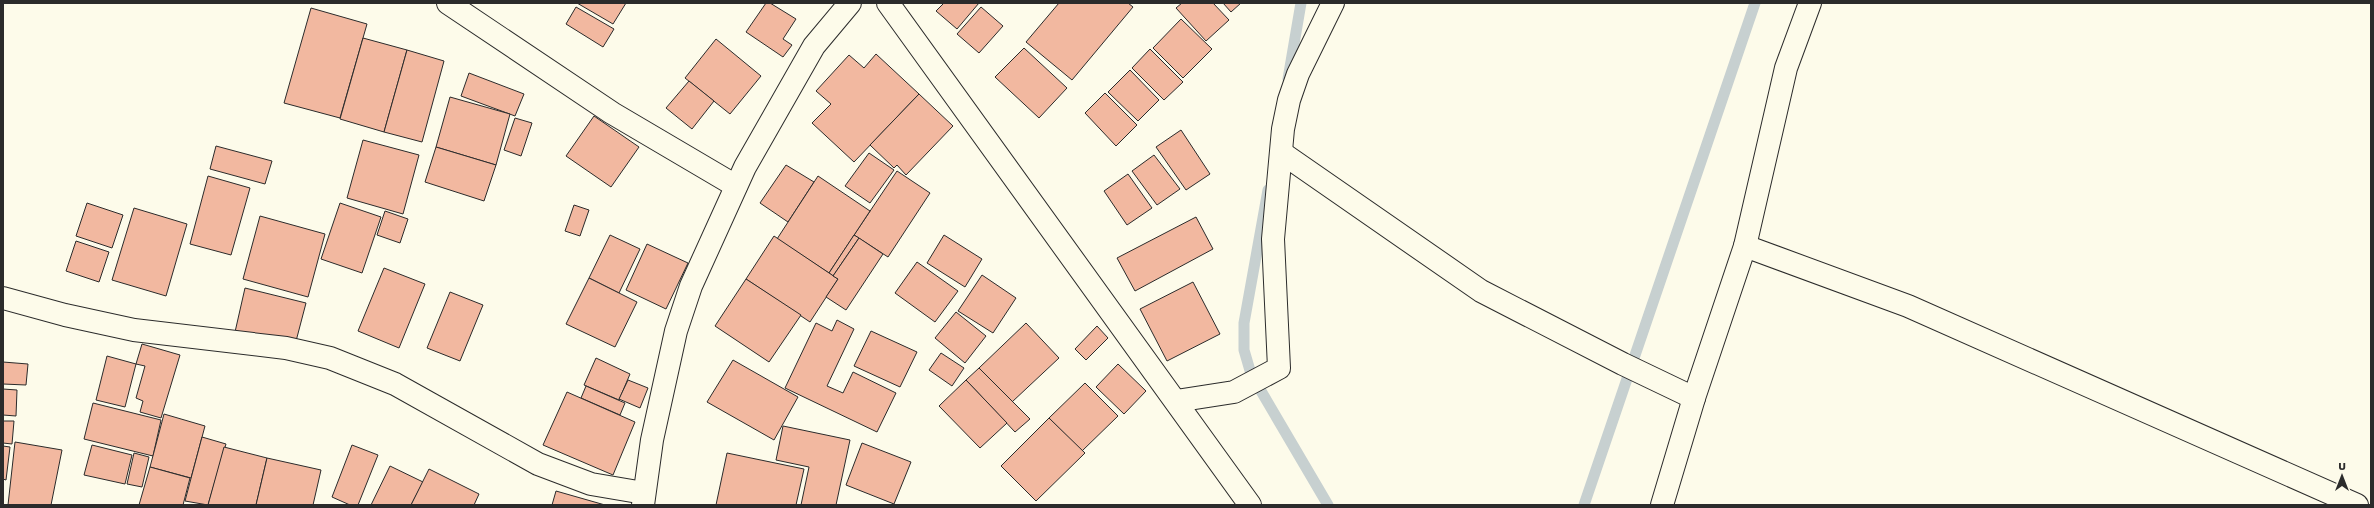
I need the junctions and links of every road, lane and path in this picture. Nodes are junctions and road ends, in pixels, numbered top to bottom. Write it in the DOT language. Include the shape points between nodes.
graph roads {
  1 [pos="448,3"];
  2 [pos="850,3"];
  3 [pos="888,3"];
  4 [pos="1332,3"];
  5 [pos="1810,3"];
  6 [pos="1282,153"];
  7 [pos="736,186"];
  8 [pos="1745,246"];
  9 [pos="3,298"];
  10 [pos="1694,398"];
  11 [pos="1176,401"];
  12 [pos="644,499"];
  13 [pos="1250,505"];
  14 [pos="1662,505"];
  15 [pos="2357,505"];
  1 -- 7 [label="street" via="612,113"];
  2 -- 7 [label="street" via="814,46"];
  3 -- 11 [label="street"];
  4 -- 6 [label="street" via="1298,74 1289,100 1283,128"];
  5 -- 8 [label="street" via="1786,68"];
  6 -- 10 [label="street" via="1481,291"];
  6 -- 11 [label="street" via="1273,240 1279,368 1234,392"];
  7 -- 12 [label="street" via="691,286 676,331 652,440"];
  8 -- 10 [label="street"];
  8 -- 15 [label="street" via="1908,306"];
  9 -- 12 [label="street" via="134,330 286,348 330,358 395,384 538,464 591,484"];
  10 -- 14 [label="street"];
  11 -- 13 [label="street"];
}
